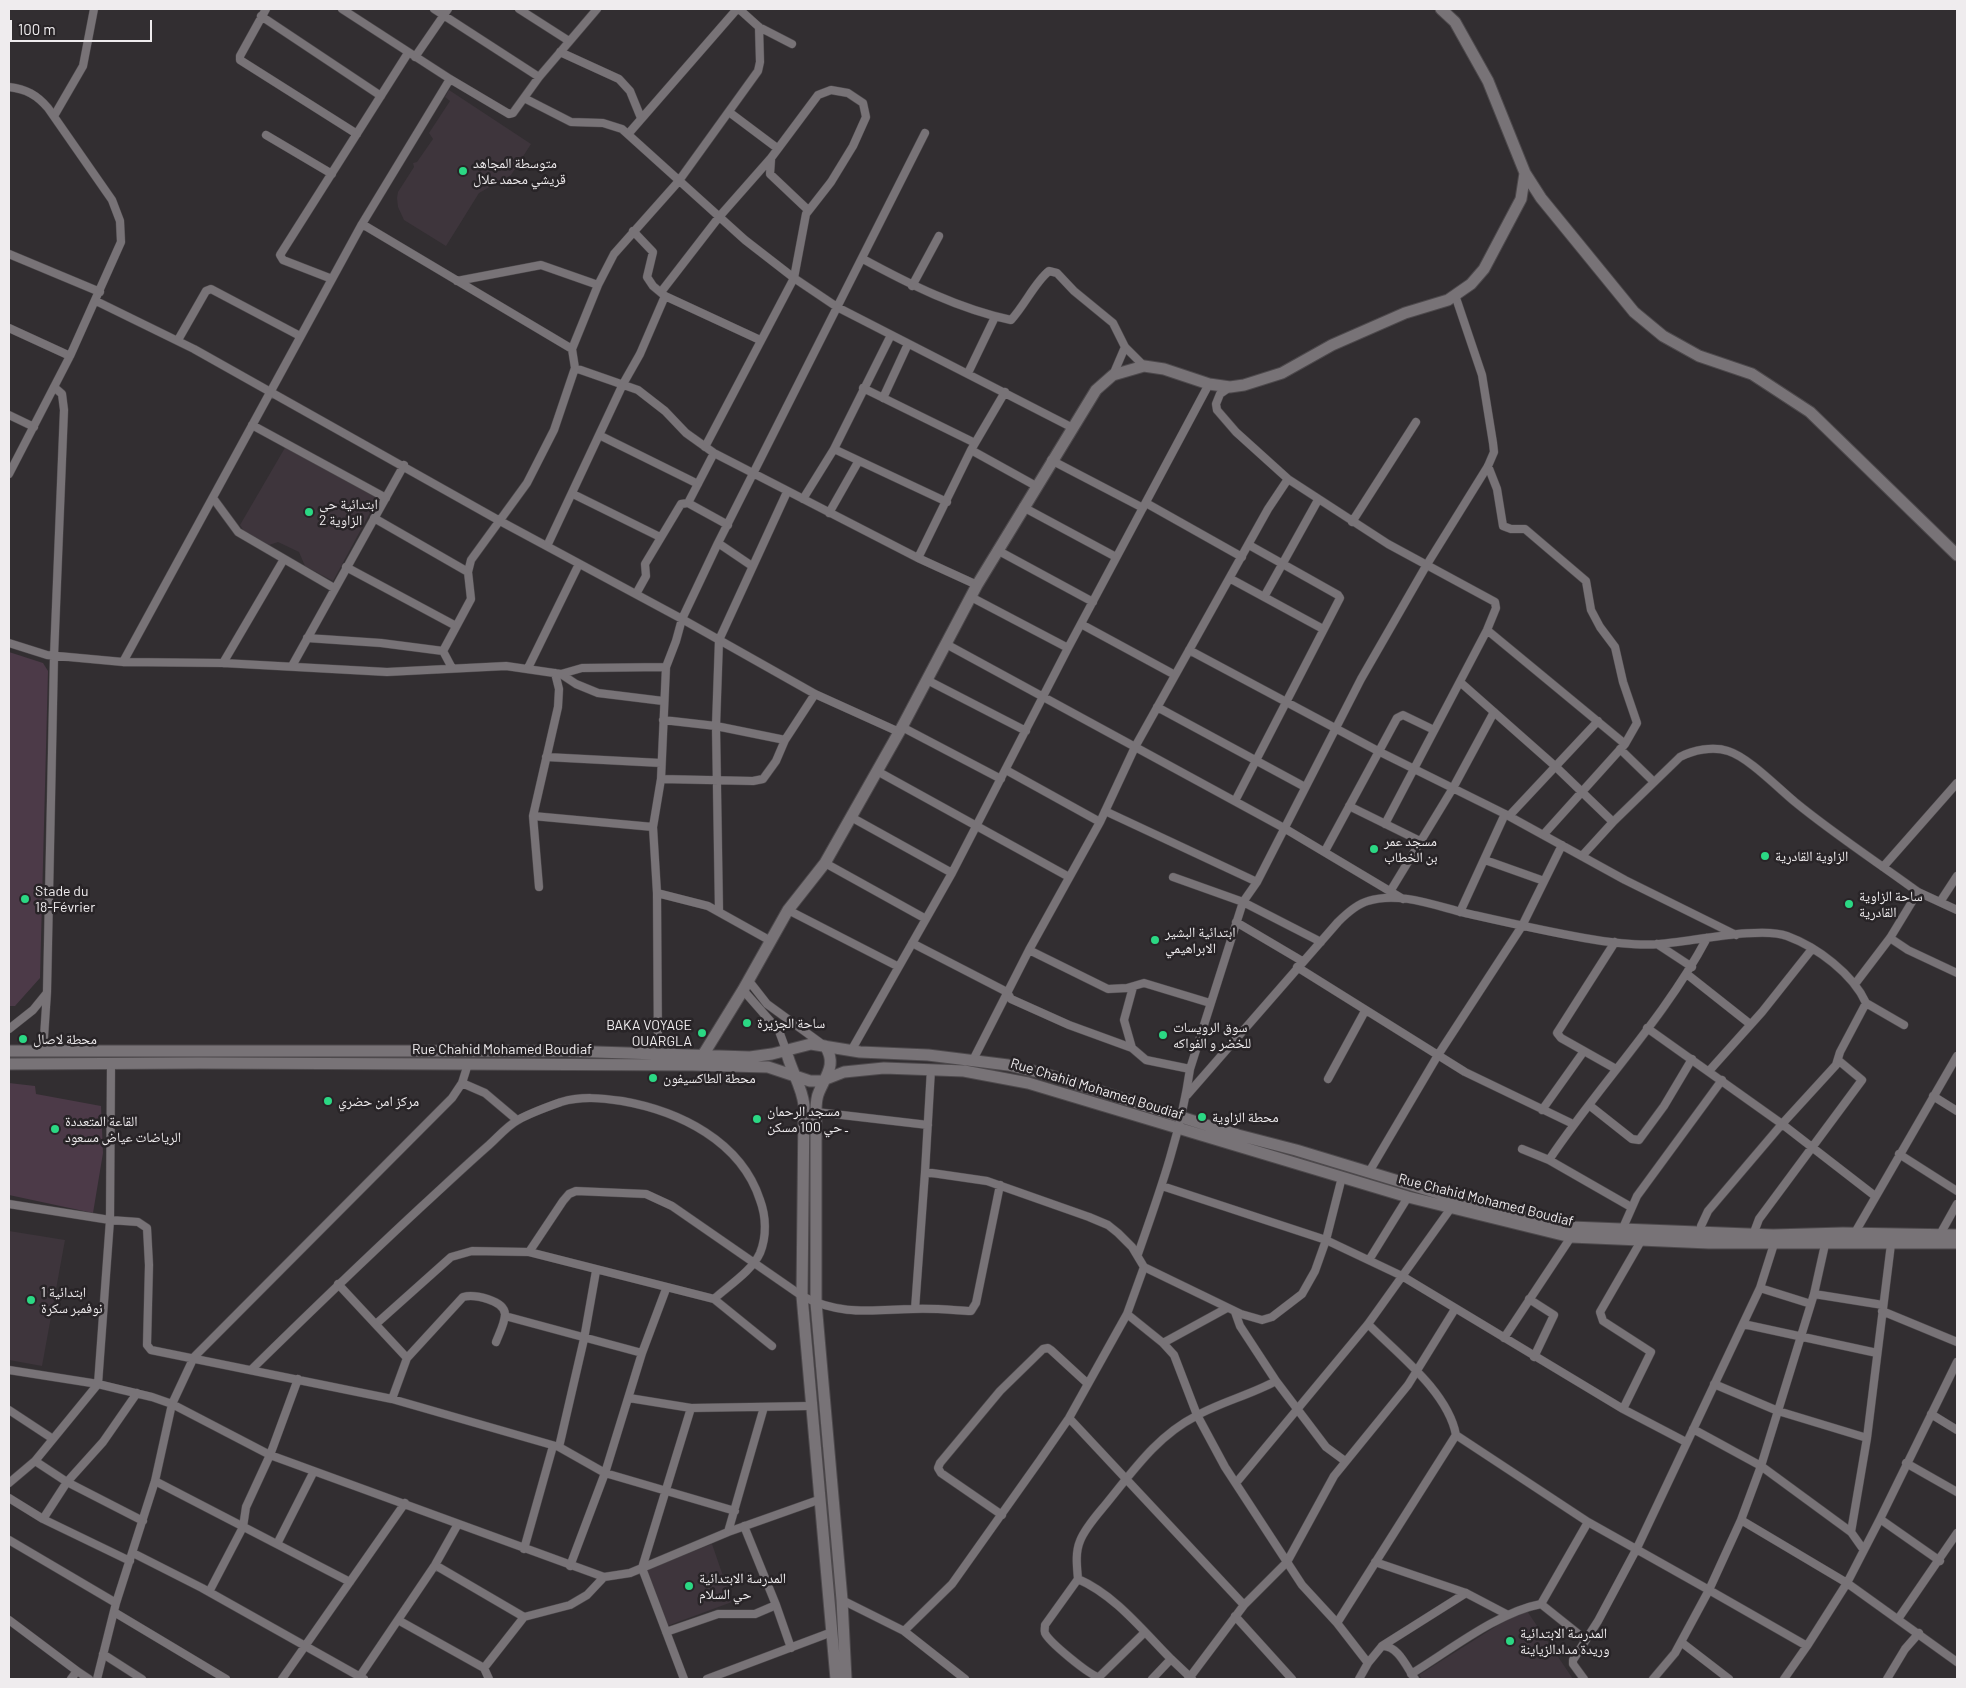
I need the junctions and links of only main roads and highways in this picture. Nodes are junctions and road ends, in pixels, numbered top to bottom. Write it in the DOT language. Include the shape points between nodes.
graph roads {
  1 [pos="1441,9"];
  2 [pos="1526,173"];
  3 [pos="1541,198"];
  4 [pos="1521,199"];
  5 [pos="1957,555"];
  6 [pos="826,1046"];
  7 [pos="9,1050"];
  8 [pos="786,1050"];
  9 [pos="703,1055"];
  10 [pos="976,1060"];
  11 [pos="9,1064"];
  12 [pos="977,1072"];
  13 [pos="795,1076"];
  14 [pos="826,1079"];
  15 [pos="1075,1082"];
  16 [pos="1070,1095"];
  17 [pos="804,1142"];
  18 [pos="816,1142"];
  19 [pos="1957,1235"];
  20 [pos="1826,1238"];
  21 [pos="1852,1238"];
  22 [pos="1937,1239"];
  23 [pos="1957,1243"];
  24 [pos="832,1549"];
  25 [pos="836,1679"];
  26 [pos="846,1679"];
  1 -- 2 [label="main road" via="1455,22 1488,81"];
  2 -- 3 [label="main road"];
  2 -- 4 [label="main road"];
  3 -- 4 [label="main road"];
  3 -- 5 [label="main road" via="1646,324 1699,356 1752,374 1810,412"];
  4 -- 9 [label="main road" via="1484,269 1471,284 1448,300 1405,313 1332,345 1268,379 1230,387 1144,366 1113,375 1096,390 997,550 825,863 788,910"];
  6 -- 8 [label="main road, Rue Chahid Mohamed Boudiaf" via="803,1045"];
  6 -- 10 [label="main road, Rue Chahid Mohamed Boudiaf" via="851,1051 928,1054"];
  6 -- 14 [label="main road" via="832,1061"];
  7 -- 9 [label="main road, Rue Chahid Mohamed Boudiaf"];
  8 -- 9 [label="main road, Rue Chahid Mohamed Boudiaf" via="750,1057"];
  8 -- 13 [label="main road"];
  10 -- 12 [label="main road"];
  10 -- 15 [label="main road, Rue Chahid Mohamed Boudiaf"];
  11 -- 13 [label="main road, Rue Chahid Mohamed Boudiaf" via="758,1067"];
  12 -- 14 [label="main road, Rue Chahid Mohamed Boudiaf" via="860,1070 838,1073"];
  12 -- 16 [label="main road, Rue Chahid Mohamed Boudiaf"];
  13 -- 14 [label="main road, Rue Chahid Mohamed Boudiaf" via="810,1081"];
  13 -- 17 [label="main road" via="804,1102"];
  14 -- 18 [label="main road" via="818,1094"];
  15 -- 16 [label="main road"];
  15 -- 20 [label="main road, Rue Chahid Mohamed Boudiaf" via="1238,1136 1541,1222 1622,1230"];
  16 -- 20 [label="main road, Rue Chahid Mohamed Boudiaf" via="1408,1197 1571,1237 1774,1244"];
  17 -- 18 [label="main road"];
  17 -- 24 [label="main road" via="802,1296 821,1499"];
  18 -- 24 [label="main road" via="816,1303"];
  19 -- 22 [label="main road, Rue Chahid Mohamed Boudiaf"];
  20 -- 21 [label="main road, Rue Chahid Mohamed Boudiaf"];
  21 -- 22 [label="main road, Rue Chahid Mohamed Boudiaf"];
  21 -- 22 [label="main road, Rue Chahid Mohamed Boudiaf" via="1891,1244"];
  22 -- 23 [label="main road, Rue Chahid Mohamed Boudiaf"];
  24 -- 25 [label="main road" via="832,1632"];
  24 -- 26 [label="main road" via="842,1600"];
}
